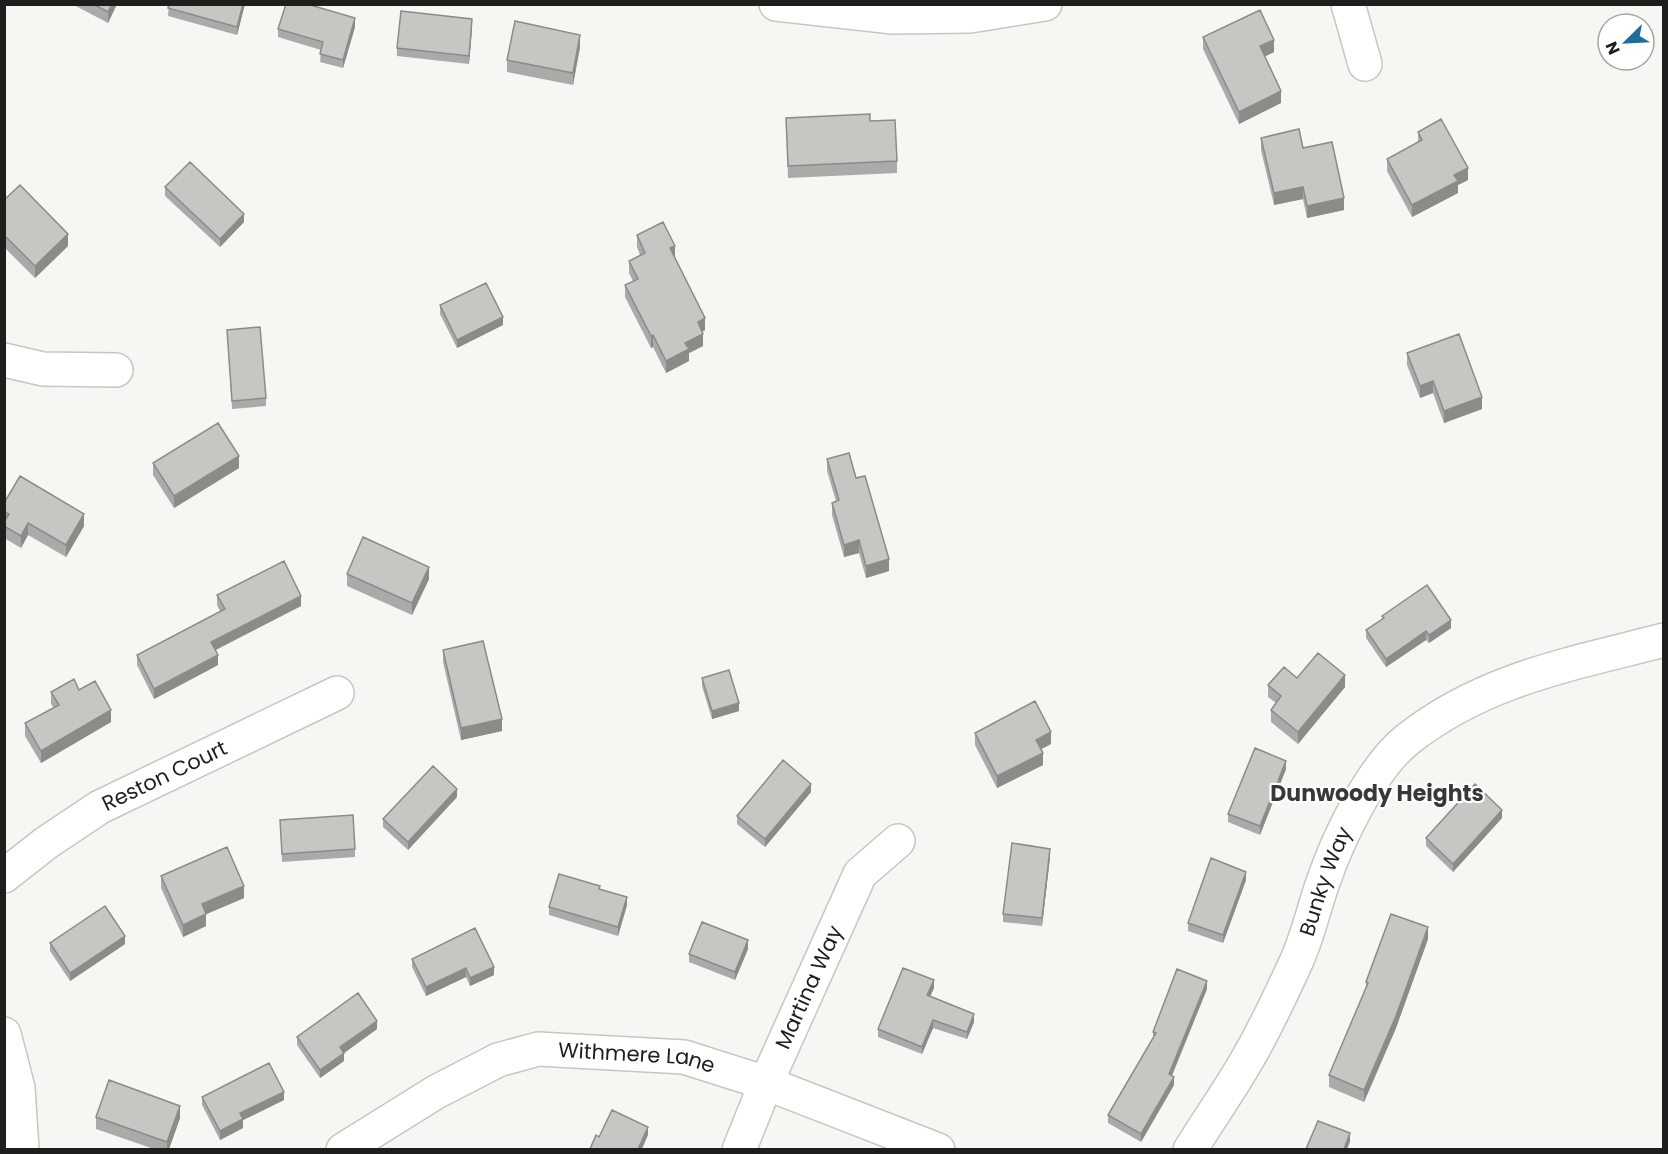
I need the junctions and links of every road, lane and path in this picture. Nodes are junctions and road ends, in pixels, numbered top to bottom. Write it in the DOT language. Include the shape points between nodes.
graph roads {
  1 [pos="776,4"];
  2 [pos="1045,4"];
  3 [pos="1348,4"];
  4 [pos="1365,64"];
  5 [pos="4,360"];
  6 [pos="117,370"];
  7 [pos="1664,640"];
  8 [pos="337,693"];
  9 [pos="898,841"];
  10 [pos="4,876"];
  11 [pos="4,1034"];
  12 [pos="766,1083"];
  13 [pos="22,1149"];
  14 [pos="343,1149"];
  15 [pos="739,1149"];
  16 [pos="938,1149"];
  17 [pos="1190,1149"];
  1 -- 2 [label="street" via="893,17 970,16"];
  3 -- 4 [label="street"];
  5 -- 6 [label="street" via="43,369"];
  7 -- 17 [label="street, Bunky Way" via="1516,679 1434,720 1405,741 1378,772 1348,822 1298,957 1245,1063"];
  8 -- 10 [label="street, Reston Court" via="100,807"];
  9 -- 12 [label="street, Martina Way" via="860,874"];
  11 -- 13 [label="street" via="18,1088"];
  12 -- 14 [label="street, Withmere Lane" via="684,1057 538,1049 498,1060 436,1092"];
  12 -- 15 [label="street, Martina Way"];
  12 -- 16 [label="street, Withmere Lane"];
}
